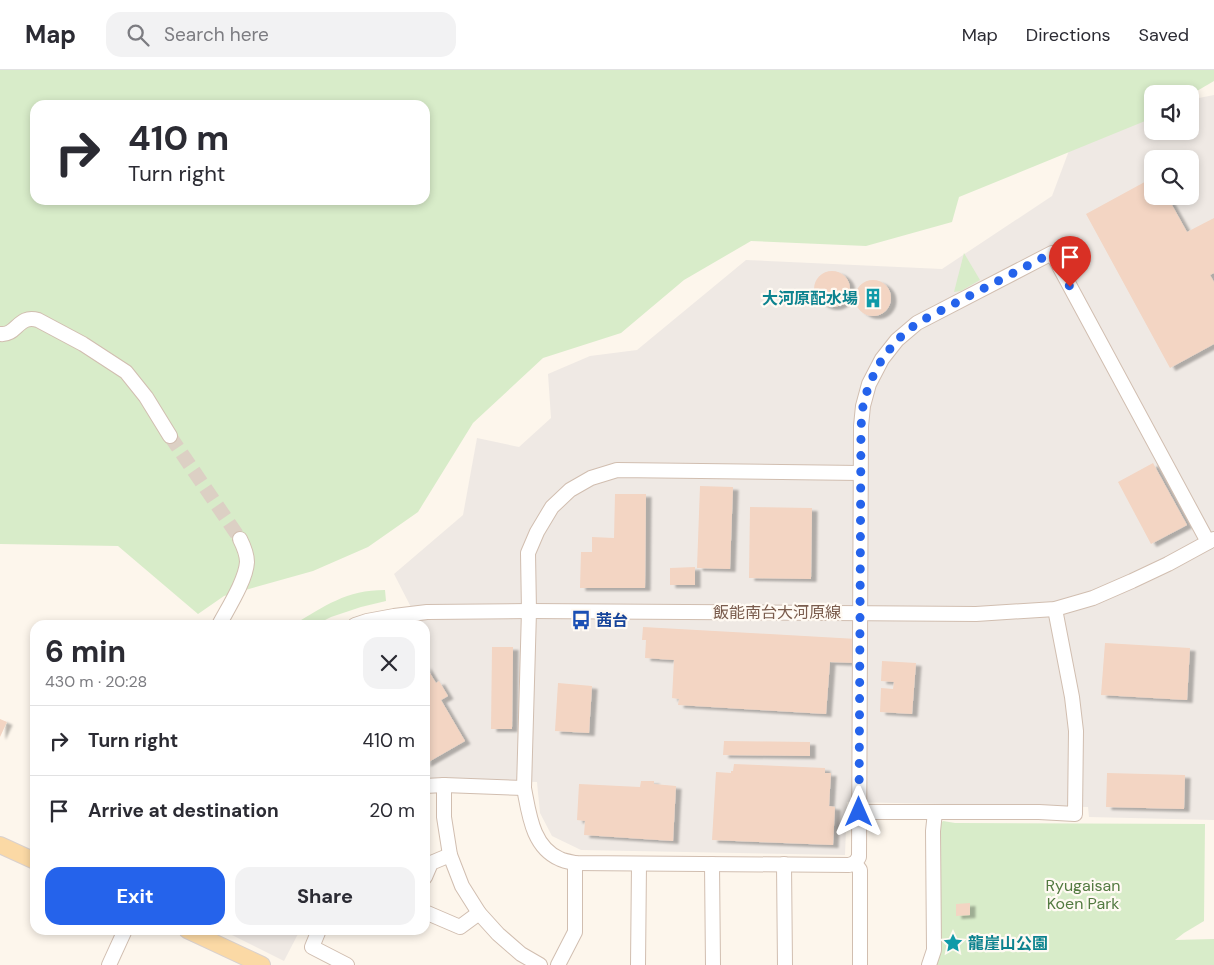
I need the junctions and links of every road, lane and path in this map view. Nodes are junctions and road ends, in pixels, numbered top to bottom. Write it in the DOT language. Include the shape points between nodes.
graph roads {
  1 [pos="0,334"];
  2 [pos="170,436"];
  3 [pos="860,473"];
  4 [pos="240,539"];
  5 [pos="1211,540"];
  6 [pos="1056,609"];
  7 [pos="529,611"];
  8 [pos="859,613"];
  9 [pos="222,620"];
  10 [pos="372,620"];
  11 [pos="444,785"];
  12 [pos="430,786"];
  13 [pos="524,788"];
  14 [pos="859,812"];
  15 [pos="935,812"];
  16 [pos="0,845"];
  17 [pos="450,855"];
  18 [pos="30,859"];
  19 [pos="575,863"];
  20 [pos="855,863"];
  21 [pos="640,864"];
  22 [pos="712,864"];
  23 [pos="784,864"];
  24 [pos="430,865"];
  25 [pos="479,913"];
  26 [pos="430,914"];
  27 [pos="123,935"];
  28 [pos="198,935"];
  29 [pos="317,935"];
  30 [pos="108,965"];
  31 [pos="262,965"];
  32 [pos="347,965"];
  33 [pos="540,965"];
  34 [pos="558,965"];
  35 [pos="638,965"];
  36 [pos="713,965"];
  37 [pos="785,965"];
  38 [pos="860,965"];
  39 [pos="929,965"];
  1 -- 2 [label="street" via="6,334 31,318 83,344 126,372 146,396"];
  3 -- 5 [label="street" via="863,406 869,384 897,340 917,323 1052,253"];
  3 -- 7 [label="street" via="617,470 591,478 570,490 552,507 537,532 528,553"];
  3 -- 8 [label="street"];
  4 -- 9 [label="street" via="245,549 246,569"];
  5 -- 6 [label="street, 飯能南台大河原線" via="1132,582"];
  6 -- 8 [label="street, 飯能南台大河原線" via="976,614"];
  6 -- 15 [label="street" via="1076,731 1075,814"];
  7 -- 8 [label="street, 飯能南台大河原線"];
  7 -- 10 [label="street, 飯能南台大河原線" via="428,612"];
  7 -- 13 [label="street"];
  8 -- 14 [label="street"];
  11 -- 12 [label="street"];
  11 -- 13 [label="street"];
  11 -- 17 [label="street" via="444,817"];
  13 -- 19 [label="street" via="536,835 545,849 559,859"];
  14 -- 15 [label="street"];
  14 -- 20 [label="street" via="859,857"];
  15 -- 39 [label="street" via="934,941"];
  16 -- 18 [label="main road"];
  17 -- 24 [label="street"];
  17 -- 25 [label="street" via="462,886"];
  19 -- 21 [label="street"];
  19 -- 34 [label="street" via="575,932"];
  20 -- 23 [label="street"];
  20 -- 38 [label="street" via="860,870"];
  21 -- 22 [label="street"];
  21 -- 35 [label="street"];
  22 -- 23 [label="street"];
  22 -- 36 [label="street"];
  23 -- 37 [label="street"];
  25 -- 26 [label="street" via="460,927"];
  25 -- 33 [label="street" via="520,954"];
  27 -- 30 [label="street"];
  28 -- 31 [label="main road"];
  29 -- 32 [label="street" via="312,947"];
}
